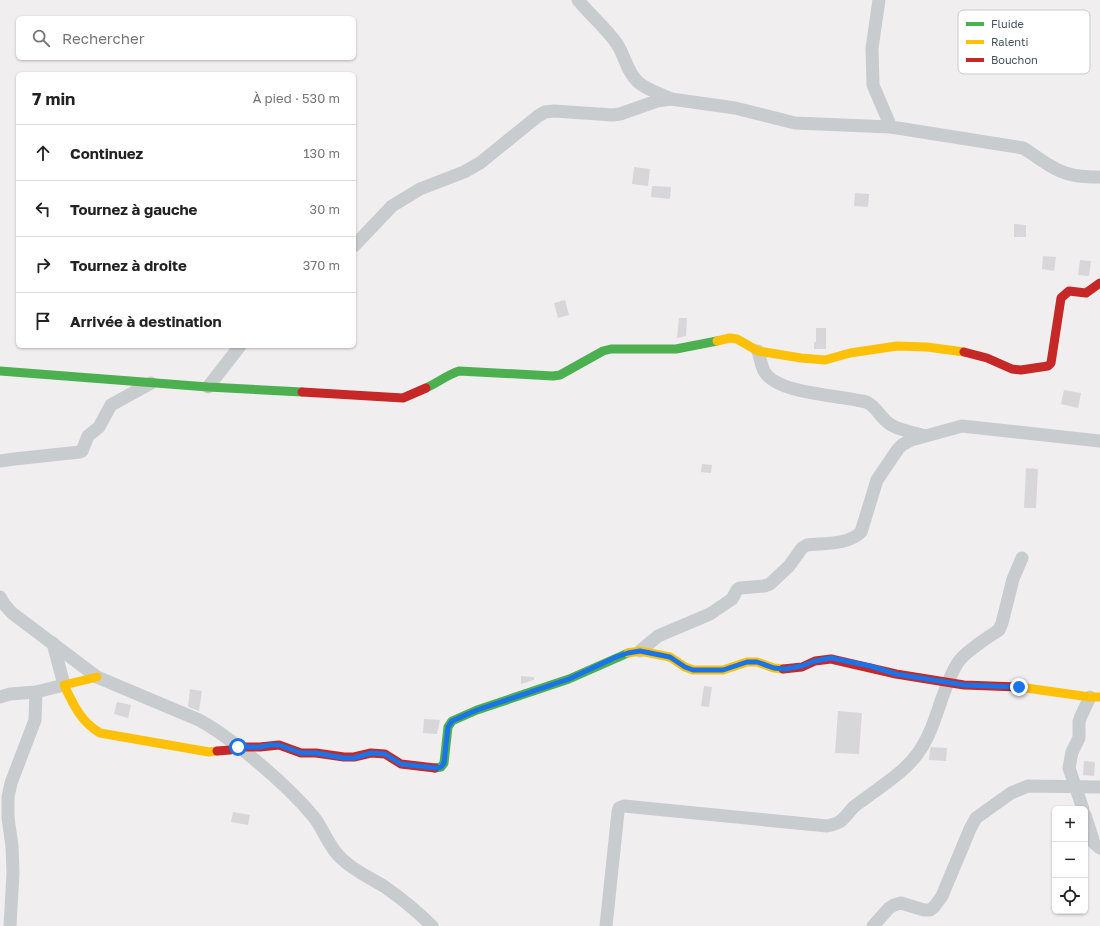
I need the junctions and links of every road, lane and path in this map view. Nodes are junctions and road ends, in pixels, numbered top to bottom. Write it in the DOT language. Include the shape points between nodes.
graph roads {
  1 [pos="578,0"];
  2 [pos="879,0"];
  3 [pos="671,99"];
  4 [pos="890,127"];
  5 [pos="1100,177"];
  6 [pos="356,244"];
  7 [pos="1100,283"];
  8 [pos="238,348"];
  9 [pos="758,351"];
  10 [pos="0,371"];
  11 [pos="151,383"];
  12 [pos="208,387"];
  13 [pos="925,436"];
  14 [pos="1100,441"];
  15 [pos="0,461"];
  16 [pos="1022,558"];
  17 [pos="0,597"];
  18 [pos="53,643"];
  19 [pos="640,651"];
  20 [pos="97,677"];
  21 [pos="948,682"];
  22 [pos="64,685"];
  23 [pos="36,692"];
  24 [pos="0,697"];
  25 [pos="1095,697"];
  26 [pos="238,747"];
  27 [pos="1076,787"];
  28 [pos="1100,787"];
  29 [pos="1082,806"];
  30 [pos="1088,824"];
  31 [pos="1100,848"];
  32 [pos="10,926"];
  33 [pos="432,926"];
  34 [pos="606,926"];
  35 [pos="873,926"];
  1 -- 3 [label="street" via="614,40 633,77 640,84"];
  2 -- 4 [label="street" via="872,48 873,85"];
  3 -- 4 [label="street" via="736,108 795,123"];
  3 -- 6 [label="street" via="613,115 545,112 480,163 420,189 392,206"];
  4 -- 5 [label="street" via="1023,148 1063,172 1080,178"];
  7 -- 9 [label="street" via="1086,292 1070,290 1064,293 1061,298 1051,363 1048,366 1012,369 987,358 927,347 897,346 850,353 825,360"];
  8 -- 12 [label="street"];
  9 -- 12 [label="street" via="737,339 730,338 676,349 603,351 560,375 459,371 403,398"];
  9 -- 13 [label="street" via="764,371 781,385 811,393 868,402 890,424"];
  10 -- 11 [label="street"];
  11 -- 12 [label="street"];
  11 -- 15 [label="street" via="111,405 99,427 88,436 82,451"];
  13 -- 14 [label="street" via="962,426"];
  13 -- 19 [label="street" via="902,445 893,455 876,480 861,532 855,537 848,541 808,545 802,548 789,566 770,584 736,590 732,599 710,614 658,636"];
  16 -- 21 [label="street" via="1013,578 999,630 962,657"];
  17 -- 18 [label="street" via="12,613"];
  18 -- 20 [label="street"];
  18 -- 22 [label="street"];
  19 -- 21 [label="street" via="670,657 693,670 723,670 747,662 785,669 831,658 896,674"];
  19 -- 26 [label="street" via="616,657 569,679 452,721 448,727 444,763 441,767 401,764 385,754 371,753 344,758 301,753 279,745"];
  20 -- 22 [label="street"];
  20 -- 26 [label="street" via="199,720 215,728"];
  21 -- 25 [label="street" via="1019,687"];
  21 -- 34 [label="street" via="930,732 919,752 910,763 835,824 827,826 624,806 619,808"];
  22 -- 23 [label="street"];
  22 -- 26 [label="street" via="80,717 92,729 100,732 209,752"];
  23 -- 24 [label="street"];
  23 -- 32 [label="street" via="34,720 8,797 12,846"];
  25 -- 27 [label="street" via="1081,716 1079,738 1072,752 1069,768"];
  26 -- 33 [label="street" via="272,773 294,795 314,817 329,845 342,859 385,887"];
  27 -- 28 [label="street"];
  27 -- 29 [label="street"];
  27 -- 35 [label="street" via="1028,786 1011,792 976,818 942,896 934,907 930,910 901,903 894,905"];
  30 -- 31 [label="street" via="1094,843"];
}
